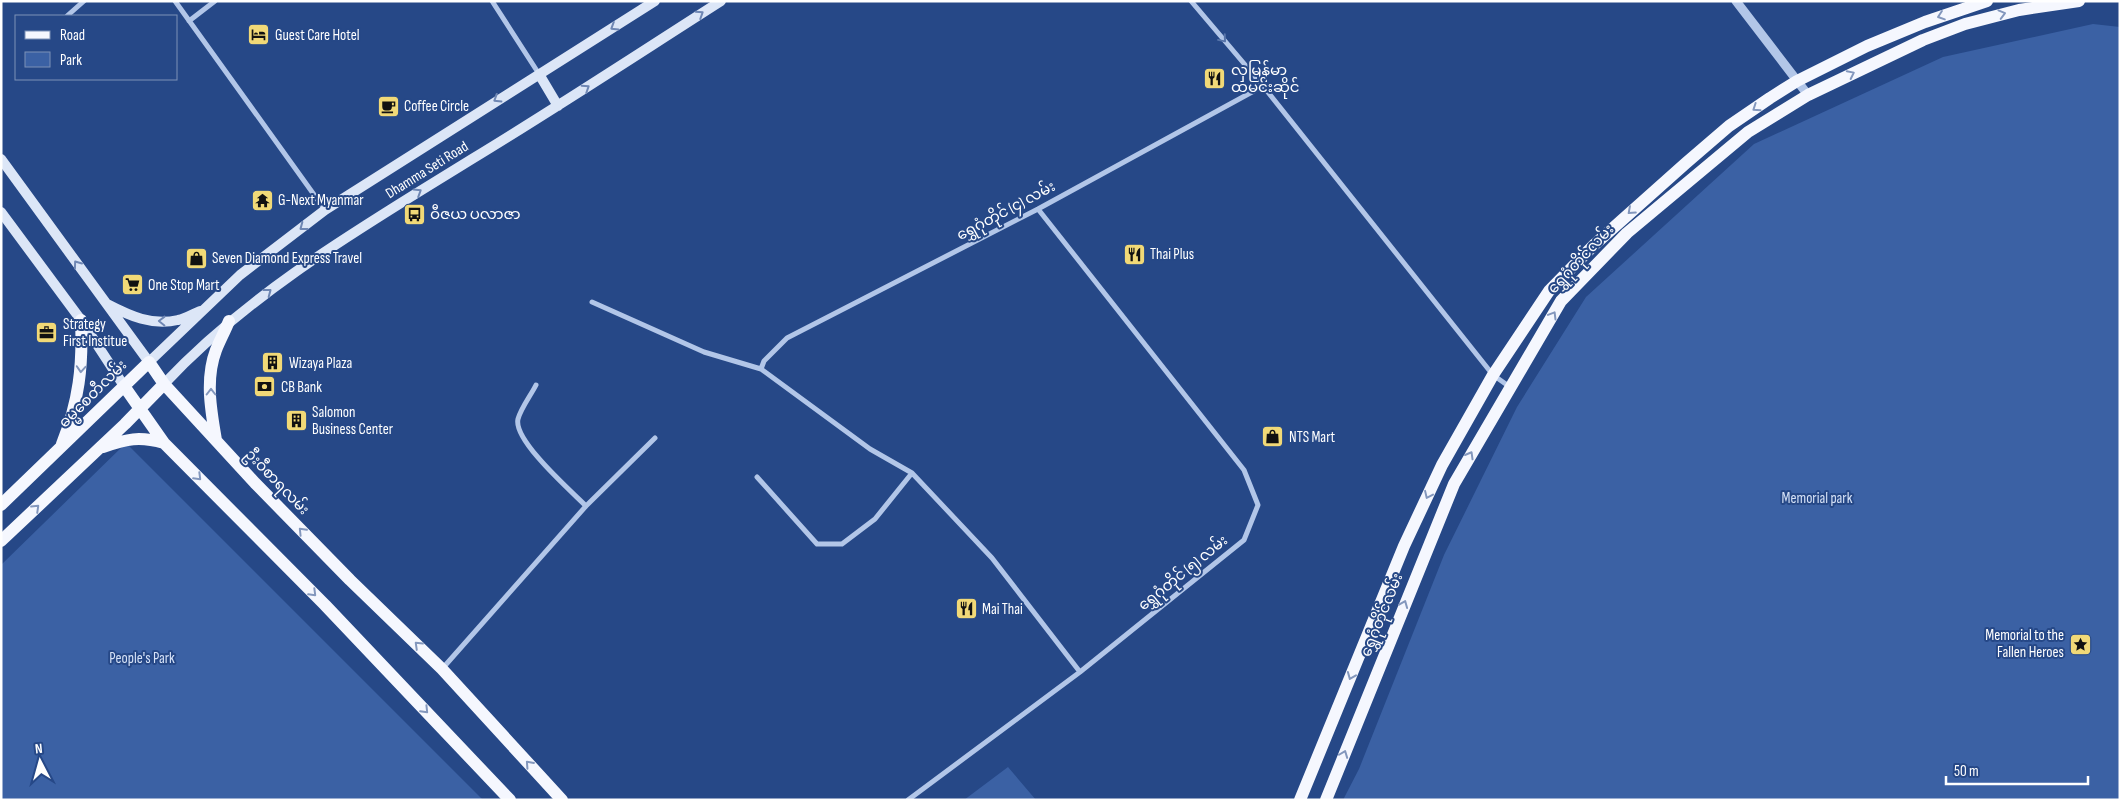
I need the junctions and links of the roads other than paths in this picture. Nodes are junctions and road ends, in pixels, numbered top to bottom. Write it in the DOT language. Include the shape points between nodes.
graph roads {
  1 [pos="84,1"];
  2 [pos="175,1"];
  3 [pos="215,1"];
  4 [pos="492,1"];
  5 [pos="655,1"];
  6 [pos="721,1"];
  7 [pos="1191,1"];
  8 [pos="1736,1"];
  9 [pos="2078,1"];
  10 [pos="1982,2"];
  11 [pos="68,15"];
  12 [pos="1983,20"];
  13 [pos="189,21"];
  14 [pos="539,74"];
  15 [pos="1797,81"];
  16 [pos="1263,86"];
  17 [pos="1808,95"];
  18 [pos="558,106"];
  19 [pos="1,159"];
  20 [pos="1038,209"];
  21 [pos="325,210"];
  22 [pos="1,212"];
  23 [pos="592,302"];
  24 [pos="106,304"];
  25 [pos="208,308"];
  26 [pos="81,320"];
  27 [pos="229,321"];
  28 [pos="149,362"];
  29 [pos="761,369"];
  30 [pos="1493,375"];
  31 [pos="164,384"];
  32 [pos="536,385"];
  33 [pos="124,386"];
  34 [pos="1510,387"];
  35 [pos="140,408"];
  36 [pos="655,438"];
  37 [pos="216,440"];
  38 [pos="164,443"];
  39 [pos="98,448"];
  40 [pos="60,450"];
  41 [pos="912,473"];
  42 [pos="757,477"];
  43 [pos="1,505"];
  44 [pos="586,506"];
  45 [pos="1,541"];
  46 [pos="442,669"];
  47 [pos="1080,672"];
  48 [pos="510,800"];
  49 [pos="562,800"];
  50 [pos="908,800"];
  51 [pos="1300,800"];
  52 [pos="1326,800"];
  1 -- 11 [label="street"];
  2 -- 13 [label="street"];
  3 -- 13 [label="street"];
  4 -- 14 [label="street"];
  5 -- 14 [label="main road, Dhamma Seti Road, one-way"];
  18 -- 6 [label="main road, Dhamma Seti Road, one-way"];
  7 -- 16 [label="street, one-way"];
  8 -- 15 [label="street"];
  12 -- 9 [label="main road, ရွှေဂုံတိုင်လမ်း, one-way" via="2019,10"];
  10 -- 12 [label="street"];
  10 -- 15 [label="main road, ရွှေဂုံတိုင်လမ်း, one-way" via="1867,46"];
  17 -- 12 [label="main road, ရွှေဂုံတိုင်လမ်း, one-way" via="1923,40"];
  13 -- 21 [label="street"];
  14 -- 18 [label="main road"];
  14 -- 21 [label="main road, Dhamma Seti Road, one-way"];
  15 -- 17 [label="street"];
  15 -- 30 [label="main road, ရွှေဂုံတိုင်လမ်း, one-way" via="1729,126 1594,244 1549,291"];
  16 -- 20 [label="street, ရွှေဂုံတိုင် (၄) လမ်း"];
  16 -- 30 [label="street"];
  34 -- 17 [label="main road, ရွှေဂုံတိုင်လမ်း, one-way" via="1561,301 1627,233 1748,132"];
  27 -- 18 [label="main road, Dhamma Seti Road, one-way" via="286,278 367,225"];
  24 -- 19 [label="main road, ဦးဝီစာရလမ်း, one-way"];
  20 -- 29 [label="street, ရွှေဂုံတိုင် (၄) လမ်း" via="787,338 764,361"];
  20 -- 47 [label="street, ရွှေဂုံတိုင် (၅) လမ်း" via="1244,470 1258,506 1244,540"];
  21 -- 25 [label="main road, Dhamma Seti Road, one-way" via="240,275"];
  22 -- 26 [label="main road"];
  23 -- 29 [label="street" via="704,352"];
  25 -- 24 [label="main road, one-way" via="179,320 160,321 137,319"];
  24 -- 28 [label="main road, ဦးဝီစာရလမ်း"];
  25 -- 28 [label="main road, ဓမ္မစေတီလမ်း"];
  26 -- 33 [label="main road"];
  26 -- 40 [label="main road, one-way" via="80,380 72,420"];
  27 -- 31 [label="main road, Dhamma Seti Road"];
  37 -- 27 [label="main road, one-way" via="211,408 212,366"];
  28 -- 31 [label="main road, ဦးဝီစာရလမ်း"];
  28 -- 33 [label="main road, ဓမ္မစေတီလမ်း"];
  29 -- 41 [label="street" via="870,449"];
  30 -- 34 [label="street"];
  30 -- 51 [label="main road, ရွှေဂုံတိုင်လမ်း, one-way" via="1442,465 1404,546"];
  31 -- 35 [label="main road"];
  31 -- 37 [label="main road, ဦးဝီစာရလမ်း"];
  32 -- 44 [label="street" via="518,419 518,432 528,447"];
  33 -- 35 [label="main road"];
  33 -- 40 [label="main road, ဓမ္မစေတီလမ်း"];
  52 -- 34 [label="main road, ရွှေဂုံတိုင်လမ်း, one-way" via="1454,484"];
  35 -- 38 [label="main road"];
  35 -- 39 [label="main road"];
  36 -- 44 [label="street"];
  46 -- 37 [label="main road, ဦးဝီစာရလမ်း, one-way" via="350,580"];
  38 -- 39 [label="main road" via="147,438 129,438"];
  38 -- 48 [label="main road, one-way" via="325,605"];
  45 -- 39 [label="main road, one-way"];
  40 -- 43 [label="main road, ဓမ္မစေတီလမ်း"];
  41 -- 42 [label="street" via="875,519 842,544 817,544"];
  41 -- 47 [label="street" via="992,558"];
  44 -- 46 [label="street"];
  49 -- 46 [label="main road, ဦးဝီစာရလမ်း, one-way"];
  47 -- 50 [label="street, ရွှေဂုံတိုင် (၅) လမ်း"];
}
